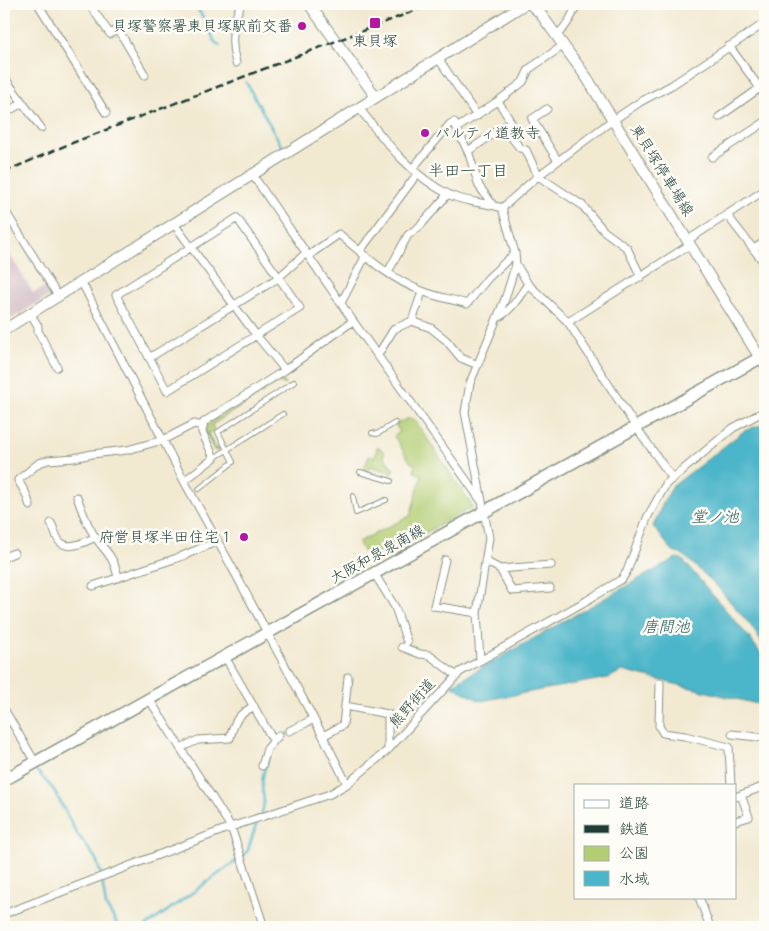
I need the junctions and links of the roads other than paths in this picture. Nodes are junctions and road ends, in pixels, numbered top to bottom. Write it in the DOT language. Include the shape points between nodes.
graph roads {
  1 [pos="38,4"];
  2 [pos="89,4"];
  3 [pos="242,4"];
  4 [pos="309,4"];
  5 [pos="525,4"];
  6 [pos="530,4"];
  7 [pos="577,4"];
  8 [pos="765,23"];
  9 [pos="556,35"];
  10 [pos="564,44"];
  11 [pos="729,46"];
  12 [pos="438,58"];
  13 [pos="236,63"];
  14 [pos="145,75"];
  15 [pos="4,77"];
  16 [pos="760,88"];
  17 [pos="765,95"];
  18 [pos="376,97"];
  19 [pos="498,102"];
  20 [pos="22,103"];
  21 [pos="359,108"];
  22 [pos="547,109"];
  23 [pos="106,113"];
  24 [pos="4,114"];
  25 [pos="477,116"];
  26 [pos="719,117"];
  27 [pos="613,121"];
  28 [pos="765,122"];
  29 [pos="503,127"];
  30 [pos="41,128"];
  31 [pos="457,128"];
  32 [pos="468,151"];
  33 [pos="712,157"];
  34 [pos="558,161"];
  35 [pos="415,172"];
  36 [pos="252,174"];
  37 [pos="538,176"];
  38 [pos="765,190"];
  39 [pos="448,194"];
  40 [pos="493,205"];
  41 [pos="502,208"];
  42 [pos="4,209"];
  43 [pos="727,215"];
  44 [pos="174,224"];
  45 [pos="689,242"];
  46 [pos="765,242"];
  47 [pos="191,248"];
  48 [pos="754,248"];
  49 [pos="360,251"];
  50 [pos="515,253"];
  51 [pos="307,255"];
  52 [pos="365,257"];
  53 [pos="516,264"];
  54 [pos="765,264"];
  55 [pos="388,272"];
  56 [pos="641,277"];
  57 [pos="278,278"];
  58 [pos="81,281"];
  59 [pos="528,284"];
  60 [pos="422,292"];
  61 [pos="58,296"];
  62 [pos="341,303"];
  63 [pos="234,305"];
  64 [pos="30,313"];
  65 [pos="497,318"];
  66 [pos="352,321"];
  67 [pos="412,321"];
  68 [pos="568,322"];
  69 [pos="4,330"];
  70 [pos="256,335"];
  71 [pos="377,356"];
  72 [pos="150,358"];
  73 [pos="763,360"];
  74 [pos="478,365"];
  75 [pos="57,367"];
  76 [pos="284,370"];
  77 [pos="294,382"];
  78 [pos="765,413"];
  79 [pos="283,414"];
  80 [pos="395,423"];
  81 [pos="203,426"];
  82 [pos="636,427"];
  83 [pos="372,434"];
  84 [pos="163,440"];
  85 [pos="227,450"];
  86 [pos="214,458"];
  87 [pos="360,472"];
  88 [pos="672,478"];
  89 [pos="184,481"];
  90 [pos="391,481"];
  91 [pos="199,489"];
  92 [pos="353,496"];
  93 [pos="77,497"];
  94 [pos="386,500"];
  95 [pos="30,506"];
  96 [pos="485,508"];
  97 [pos="51,523"];
  98 [pos="96,537"];
  99 [pos="218,541"];
  100 [pos="14,553"];
  101 [pos="4,557"];
  102 [pos="445,560"];
  103 [pos="485,561"];
  104 [pos="551,565"];
  105 [pos="500,568"];
  106 [pos="374,573"];
  107 [pos="118,578"];
  108 [pos="93,586"];
  109 [pos="550,588"];
  110 [pos="477,613"];
  111 [pos="267,634"];
  112 [pos="225,656"];
  113 [pos="480,660"];
  114 [pos="348,676"];
  115 [pos="457,676"];
  116 [pos="660,683"];
  117 [pos="149,699"];
  118 [pos="254,706"];
  119 [pos="345,706"];
  120 [pos="4,710"];
  121 [pos="314,719"];
  122 [pos="289,731"];
  123 [pos="732,734"];
  124 [pos="323,736"];
  125 [pos="765,738"];
  126 [pos="180,748"];
  127 [pos="388,750"];
  128 [pos="35,762"];
  129 [pos="262,766"];
  130 [pos="4,780"];
  131 [pos="347,784"];
  132 [pos="731,784"];
  133 [pos="765,786"];
  134 [pos="738,796"];
  135 [pos="736,821"];
  136 [pos="231,827"];
  137 [pos="699,898"];
  138 [pos="4,914"];
  139 [pos="264,927"];
  140 [pos="710,927"];
  1 -- 23 [label="street"];
  2 -- 14 [label="street" via="110,34 118,29"];
  3 -- 13 [label="street" via="232,37"];
  4 -- 18 [label="main road"];
  5 -- 12 [label="main road"];
  6 -- 9 [label="main road, 東貝塚停車場線"];
  7 -- 9 [label="street" via="563,30"];
  8 -- 11 [label="street"];
  9 -- 10 [label="main road, 東貝塚停車場線"];
  10 -- 19 [label="street" via="529,68 522,82"];
  10 -- 27 [label="main road, 東貝塚停車場線"];
  11 -- 16 [label="street"];
  11 -- 27 [label="street"];
  12 -- 18 [label="main road"];
  12 -- 25 [label="street"];
  15 -- 20 [label="street"];
  16 -- 17 [label="street"];
  16 -- 26 [label="street"];
  18 -- 21 [label="main road"];
  19 -- 25 [label="street"];
  19 -- 29 [label="street" via="511,122"];
  20 -- 24 [label="street"];
  20 -- 30 [label="street"];
  21 -- 35 [label="street"];
  21 -- 36 [label="main road"];
  22 -- 34 [label="street" via="532,118"];
  25 -- 31 [label="street"];
  27 -- 34 [label="street"];
  27 -- 45 [label="main road, 東貝塚停車場線"];
  28 -- 33 [label="street"];
  29 -- 32 [label="street"];
  29 -- 37 [label="street" via="520,148 526,150"];
  31 -- 32 [label="street"];
  31 -- 35 [label="street" via="454,122 450,124"];
  32 -- 40 [label="street" via="479,186"];
  34 -- 37 [label="street"];
  35 -- 39 [label="street"];
  35 -- 49 [label="street"];
  36 -- 44 [label="main road"];
  36 -- 51 [label="street"];
  37 -- 41 [label="street"];
  37 -- 56 [label="street" via="582,205 604,231 627,248"];
  38 -- 43 [label="street"];
  39 -- 40 [label="street" via="474,203"];
  39 -- 55 [label="street" via="408,235"];
  40 -- 41 [label="street"];
  41 -- 50 [label="street"];
  42 -- 61 [label="street"];
  43 -- 45 [label="street"];
  43 -- 48 [label="street"];
  44 -- 47 [label="street"];
  44 -- 58 [label="main road"];
  45 -- 56 [label="street"];
  45 -- 73 [label="main road, 東貝塚停車場線"];
  46 -- 48 [label="street"];
  47 -- 57 [label="street" via="237,218"];
  47 -- 63 [label="street"];
  47 -- 72 [label="street" via="116,295"];
  48 -- 54 [label="street"];
  49 -- 51 [label="street" via="339,234"];
  49 -- 52 [label="street"];
  50 -- 53 [label="street"];
  50 -- 60 [label="street" via="488,278 467,304"];
  51 -- 57 [label="street"];
  51 -- 62 [label="street"];
  52 -- 55 [label="street"];
  52 -- 62 [label="street"];
  53 -- 59 [label="street"];
  53 -- 65 [label="street"];
  55 -- 60 [label="street"];
  56 -- 68 [label="street"];
  57 -- 63 [label="street"];
  57 -- 70 [label="street" via="300,308"];
  58 -- 61 [label="main road"];
  58 -- 84 [label="street"];
  59 -- 65 [label="street" via="510,309"];
  59 -- 68 [label="street"];
  60 -- 67 [label="street"];
  61 -- 64 [label="main road"];
  62 -- 66 [label="street"];
  63 -- 70 [label="street"];
  63 -- 72 [label="street"];
  64 -- 69 [label="main road"];
  64 -- 75 [label="street"];
  65 -- 74 [label="street"];
  66 -- 71 [label="street"];
  66 -- 76 [label="street"];
  67 -- 71 [label="street" via="394,329"];
  67 -- 74 [label="street" via="432,328 461,358"];
  68 -- 82 [label="street"];
  70 -- 72 [label="street" via="167,391"];
  70 -- 76 [label="street"];
  71 -- 96 [label="street"];
  73 -- 82 [label="main road, 大阪和泉泉南線"];
  74 -- 96 [label="street" via="470,384 465,412"];
  76 -- 81 [label="street" via="204,422"];
  77 -- 85 [label="lane" via="218,432"];
  78 -- 88 [label="street, 熊野街道" via="733,428"];
  79 -- 85 [label="lane"];
  80 -- 83 [label="lane"];
  81 -- 84 [label="street" via="194,424"];
  81 -- 86 [label="street" via="202,432"];
  82 -- 88 [label="street"];
  82 -- 96 [label="main road, 大阪和泉泉南線"];
  84 -- 89 [label="street"];
  84 -- 95 [label="street" via="127,450 39,463 18,480"];
  85 -- 86 [label="lane"];
  85 -- 91 [label="lane" via="233,462"];
  86 -- 89 [label="street"];
  87 -- 90 [label="lane"];
  88 -- 113 [label="street, 熊野街道" via="647,518 622,579"];
  89 -- 99 [label="street"];
  92 -- 94 [label="lane" via="356,513"];
  93 -- 98 [label="street"];
  96 -- 103 [label="street" via="490,538"];
  96 -- 106 [label="main road, 大阪和泉泉南線"];
  97 -- 98 [label="street" via="59,541 65,545 77,545"];
  98 -- 107 [label="street" via="116,565"];
  99 -- 107 [label="street"];
  99 -- 111 [label="street"];
  100 -- 101 [label="street"];
  102 -- 110 [label="street" via="434,606"];
  103 -- 105 [label="street"];
  103 -- 110 [label="street"];
  104 -- 105 [label="street"];
  105 -- 109 [label="street" via="512,591"];
  106 -- 111 [label="main road, 大阪和泉泉南線"];
  106 -- 115 [label="street" via="395,607 405,645 420,654 429,654"];
  107 -- 108 [label="street"];
  110 -- 113 [label="street"];
  111 -- 112 [label="main road, 大阪和泉泉南線"];
  111 -- 121 [label="street"];
  112 -- 117 [label="main road, 大阪和泉泉南線"];
  112 -- 118 [label="street"];
  113 -- 115 [label="street, 熊野街道"];
  114 -- 119 [label="street"];
  115 -- 127 [label="street, 熊野街道"];
  116 -- 132 [label="street" via="659,726 663,733 728,746"];
  117 -- 126 [label="street"];
  117 -- 128 [label="main road, 大阪和泉泉南線"];
  118 -- 126 [label="street" via="236,718 230,738 198,740"];
  118 -- 129 [label="street" via="276,738 267,749"];
  119 -- 124 [label="street" via="343,725"];
  119 -- 127 [label="street" via="388,714"];
  120 -- 128 [label="street"];
  121 -- 122 [label="street"];
  121 -- 124 [label="street"];
  123 -- 125 [label="street"];
  124 -- 131 [label="street"];
  126 -- 136 [label="street"];
  127 -- 131 [label="street, 熊野街道"];
  128 -- 130 [label="main road, 大阪和泉泉南線"];
  131 -- 136 [label="street, 熊野街道" via="330,794"];
  133 -- 134 [label="street"];
  134 -- 135 [label="street" via="749,817"];
  136 -- 138 [label="street, 熊野街道"];
  136 -- 139 [label="street"];
  137 -- 140 [label="street"];
}
